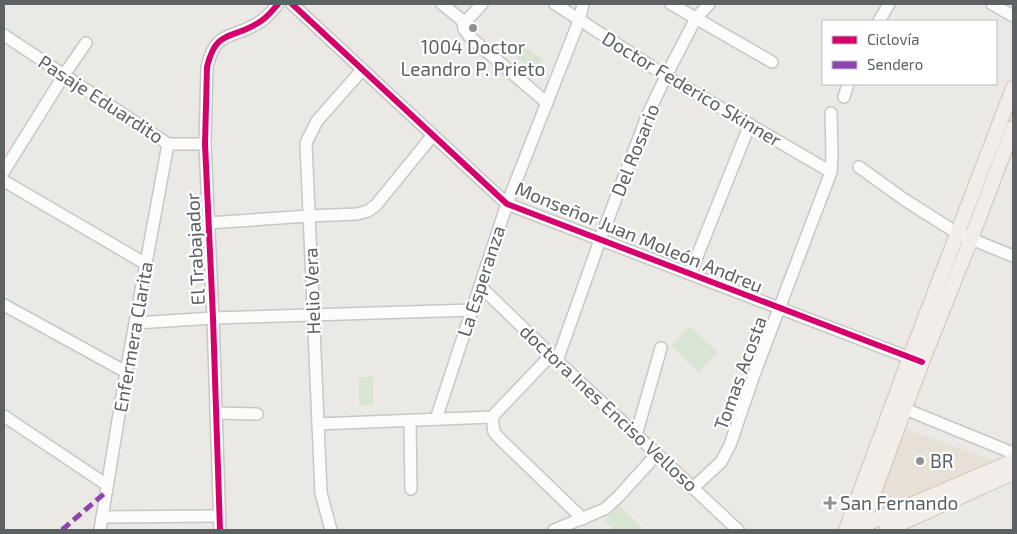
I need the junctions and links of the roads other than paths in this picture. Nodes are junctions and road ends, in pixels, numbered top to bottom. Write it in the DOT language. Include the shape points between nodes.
graph roads {
  1 [pos="278,4"];
  2 [pos="292,4"];
  3 [pos="442,4"];
  4 [pos="482,4"];
  5 [pos="555,4"];
  6 [pos="583,4"];
  7 [pos="660,4"];
  8 [pos="672,4"];
  9 [pos="709,4"];
  10 [pos="889,4"];
  11 [pos="992,4"];
  12 [pos="1013,16"];
  13 [pos="880,20"];
  14 [pos="464,21"];
  15 [pos="579,21"];
  16 [pos="695,21"];
  17 [pos="4,35"];
  18 [pos="86,43"];
  19 [pos="772,62"];
  20 [pos="362,70"];
  21 [pos="64,75"];
  22 [pos="666,76"];
  23 [pos="848,85"];
  24 [pos="1013,88"];
  25 [pos="844,96"];
  26 [pos="547,103"];
  27 [pos="831,113"];
  28 [pos="750,124"];
  29 [pos="1013,128"];
  30 [pos="433,135"];
  31 [pos="168,144"];
  32 [pos="205,144"];
  33 [pos="859,167"];
  34 [pos="4,171"];
  35 [pos="831,172"];
  36 [pos="4,180"];
  37 [pos="507,204"];
  38 [pos="309,216"];
  39 [pos="208,223"];
  40 [pos="958,233"];
  41 [pos="972,239"];
  42 [pos="600,240"];
  43 [pos="1013,256"];
  44 [pos="146,264"];
  45 [pos="690,274"];
  46 [pos="480,286"];
  47 [pos="4,305"];
  48 [pos="780,309"];
  49 [pos="472,310"];
  50 [pos="313,316"];
  51 [pos="213,318"];
  52 [pos="136,323"];
  53 [pos="661,348"];
  54 [pos="554,358"];
  55 [pos="916,360"];
  56 [pos="126,372"];
  57 [pos="905,409"];
  58 [pos="216,413"];
  59 [pos="257,414"];
  60 [pos="4,416"];
  61 [pos="492,417"];
  62 [pos="436,419"];
  63 [pos="410,420"];
  64 [pos="318,424"];
  65 [pos="636,435"];
  66 [pos="1013,453"];
  67 [pos="657,454"];
  68 [pos="1013,461"];
  69 [pos="1013,473"];
  70 [pos="107,485"];
  71 [pos="693,488"];
  72 [pos="411,489"];
  73 [pos="220,516"];
  74 [pos="102,518"];
  75 [pos="583,519"];
  76 [pos="854,529"];
  77 [pos="100,530"];
  78 [pos="220,530"];
  79 [pos="330,530"];
  80 [pos="554,530"];
  81 [pos="738,530"];
  82 [pos="886,530"];
  1 -- 32 [label="street, El Trabajador" via="259,23 225,36 209,56"];
  2 -- 20 [label="street, Monseñor Juan Moleón Andreu"];
  3 -- 14 [label="street"];
  4 -- 14 [label="street"];
  5 -- 15 [label="street, Doctor Federico Skinner"];
  6 -- 15 [label="street, La Esperanza"];
  7 -- 16 [label="street"];
  8 -- 16 [label="street"];
  9 -- 16 [label="street, Del Rosario"];
  10 -- 13 [label="street"];
  11 -- 12 [label="street"];
  14 -- 26 [label="street" via="464,29 470,37"];
  15 -- 22 [label="street, Doctor Federico Skinner"];
  15 -- 26 [label="street, La Esperanza"];
  16 -- 19 [label="street"];
  16 -- 22 [label="street, Del Rosario"];
  17 -- 21 [label="street, Pasaje Eduardito"];
  18 -- 21 [label="street"];
  20 -- 30 [label="street, Monseñor Juan Moleón Andreu"];
  20 -- 38 [label="street, Helio Vera" via="317,121 306,144"];
  21 -- 31 [label="street, Pasaje Eduardito"];
  21 -- 34 [label="street"];
  22 -- 28 [label="street, Doctor Federico Skinner"];
  22 -- 42 [label="street, Del Rosario" via="631,156"];
  23 -- 25 [label="street"];
  24 -- 40 [label="main road"];
  26 -- 37 [label="street, La Esperanza"];
  27 -- 35 [label="street, Tomas Acosta"];
  28 -- 35 [label="street, Doctor Federico Skinner"];
  28 -- 45 [label="street"];
  29 -- 41 [label="main road"];
  30 -- 37 [label="street, Monseñor Juan Moleón Andreu"];
  30 -- 38 [label="street" via="368,211"];
  31 -- 32 [label="street, Pasaje Eduardito"];
  31 -- 44 [label="street, Enfermera Clarita"];
  32 -- 39 [label="street, El Trabajador"];
  33 -- 40 [label="street"];
  35 -- 48 [label="street, Tomas Acosta"];
  36 -- 44 [label="street"];
  37 -- 42 [label="street, Monseñor Juan Moleón Andreu"];
  37 -- 46 [label="street, La Esperanza"];
  38 -- 39 [label="street"];
  38 -- 50 [label="street, Helio Vera"];
  39 -- 51 [label="street, El Trabajador"];
  40 -- 41 [label="street"];
  40 -- 55 [label="main road"];
  41 -- 43 [label="street"];
  41 -- 55 [label="main road"];
  42 -- 45 [label="street, Monseñor Juan Moleón Andreu"];
  42 -- 54 [label="street, Del Rosario"];
  44 -- 52 [label="street, Enfermera Clarita"];
  45 -- 48 [label="street, Monseñor Juan Moleón Andreu"];
  46 -- 49 [label="street, La Esperanza"];
  46 -- 54 [label="street, doctora Ines Enciso Velloso"];
  47 -- 56 [label="street"];
  48 -- 55 [label="street, Monseñor Juan Moleón Andreu"];
  48 -- 71 [label="street, Tomas Acosta" via="730,445 721,462"];
  49 -- 50 [label="street"];
  49 -- 62 [label="street, La Esperanza"];
  50 -- 51 [label="street"];
  50 -- 64 [label="street, Helio Vera"];
  51 -- 52 [label="street"];
  51 -- 58 [label="street, El Trabajador"];
  52 -- 56 [label="street, Enfermera Clarita"];
  53 -- 65 [label="street"];
  54 -- 61 [label="street, Del Rosario"];
  54 -- 65 [label="street, doctora Ines Enciso Velloso"];
  55 -- 57 [label="main road"];
  55 -- 76 [label="main road"];
  56 -- 70 [label="street, Enfermera Clarita"];
  57 -- 66 [label="street"];
  57 -- 76 [label="main road"];
  58 -- 59 [label="street"];
  58 -- 73 [label="street, El Trabajador"];
  60 -- 70 [label="street"];
  61 -- 62 [label="street"];
  61 -- 75 [label="street" via="494,432 500,439"];
  62 -- 63 [label="street"];
  63 -- 64 [label="street"];
  63 -- 72 [label="street"];
  64 -- 79 [label="street, Helio Vera" via="321,492"];
  65 -- 67 [label="street, doctora Ines Enciso Velloso"];
  67 -- 71 [label="street, doctora Ines Enciso Velloso"];
  67 -- 75 [label="street" via="612,503"];
  68 -- 76 [label="main road"];
  69 -- 82 [label="main road"];
  70 -- 74 [label="street, Enfermera Clarita"];
  71 -- 81 [label="street, doctora Ines Enciso Velloso"];
  73 -- 74 [label="street"];
  73 -- 78 [label="street, El Trabajador"];
  74 -- 77 [label="street, Enfermera Clarita"];
  75 -- 80 [label="street"];
}
